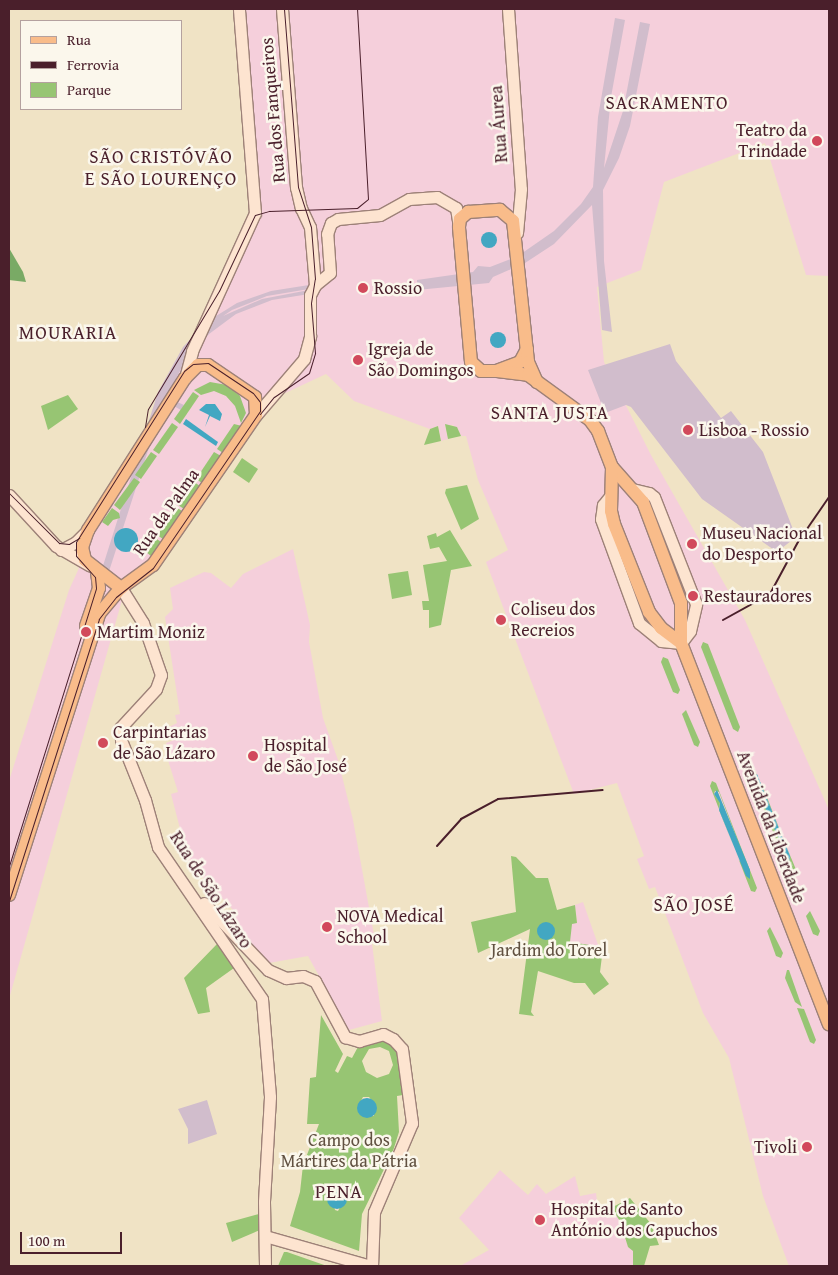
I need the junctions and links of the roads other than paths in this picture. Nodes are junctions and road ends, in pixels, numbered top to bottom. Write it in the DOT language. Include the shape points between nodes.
graph roads {
  1 [pos="239,9"];
  2 [pos="282,9"];
  3 [pos="508,9"];
  4 [pos="459,226"];
  5 [pos="517,237"];
  6 [pos="315,285"];
  7 [pos="527,349"];
  8 [pos="497,371"];
  9 [pos="185,378"];
  10 [pos="537,382"];
  11 [pos="256,415"];
  12 [pos="612,466"];
  13 [pos="632,489"];
  14 [pos="9,495"];
  15 [pos="611,495"];
  16 [pos="88,530"];
  17 [pos="61,550"];
  18 [pos="93,568"];
  19 [pos="121,588"];
  20 [pos="680,643"];
  21 [pos="9,871"];
  22 [pos="183,883"];
  23 [pos="10,888"];
  24 [pos="829,1024"];
  25 [pos="265,1236"];
  26 [pos="265,1266"];
  27 [pos="371,1266"];
  1 -- 9 [label="street" via="255,211 192,351"];
  2 -- 6 [label="street, Rua dos Fanqueiros" via="296,187 310,228"];
  3 -- 5 [label="street, Rua Áurea" via="521,189"];
  4 -- 5 [label="main road" via="460,219 468,212 500,210 511,217"];
  4 -- 6 [label="street" via="457,210 446,199 437,197 410,199 380,215 338,219 331,223 327,234 330,273"];
  4 -- 8 [label="main road" via="469,357 476,368"];
  5 -- 7 [label="main road"];
  6 -- 11 [label="street, Rua da Palma" via="309,300 310,336 306,354"];
  7 -- 8 [label="main road" via="520,362"];
  7 -- 10 [label="main road" via="529,366"];
  8 -- 10 [label="main road" via="522,374"];
  9 -- 11 [label="main road" via="198,365 215,368 255,397"];
  9 -- 16 [label="main road"];
  10 -- 12 [label="main road" via="585,416 597,429"];
  11 -- 19 [label="main road, Rua da Palma" via="153,565"];
  12 -- 13 [label="main road"];
  12 -- 15 [label="main road"];
  13 -- 15 [label="main road"];
  13 -- 20 [label="main road" via="643,502 681,603"];
  14 -- 17 [label="street"];
  15 -- 20 [label="main road" via="613,519 649,612 661,628"];
  15 -- 20 [label="street" via="603,505 601,519 639,623 661,641"];
  16 -- 17 [label="street"];
  16 -- 18 [label="main road" via="82,553"];
  17 -- 18 [label="street"];
  18 -- 19 [label="main road"];
  18 -- 21 [label="main road" via="99,588"];
  19 -- 22 [label="street, Rua de São Lázaro" via="143,623 162,675 156,689 123,724 119,736 158,847"];
  19 -- 23 [label="main road, Rua da Palma" via="104,607 94,625"];
  20 -- 24 [label="main road, Avenida da Liberdade"];
  22 -- 25 [label="street, Rua de São Lázaro" via="261,996 270,1102"];
  22 -- 27 [label="street" via="268,970 286,978 303,976 315,981 345,1037 359,1041 382,1034 393,1039 402,1049 412,1117 374,1212"];
  25 -- 26 [label="street"];
  25 -- 27 [label="street"];
}
